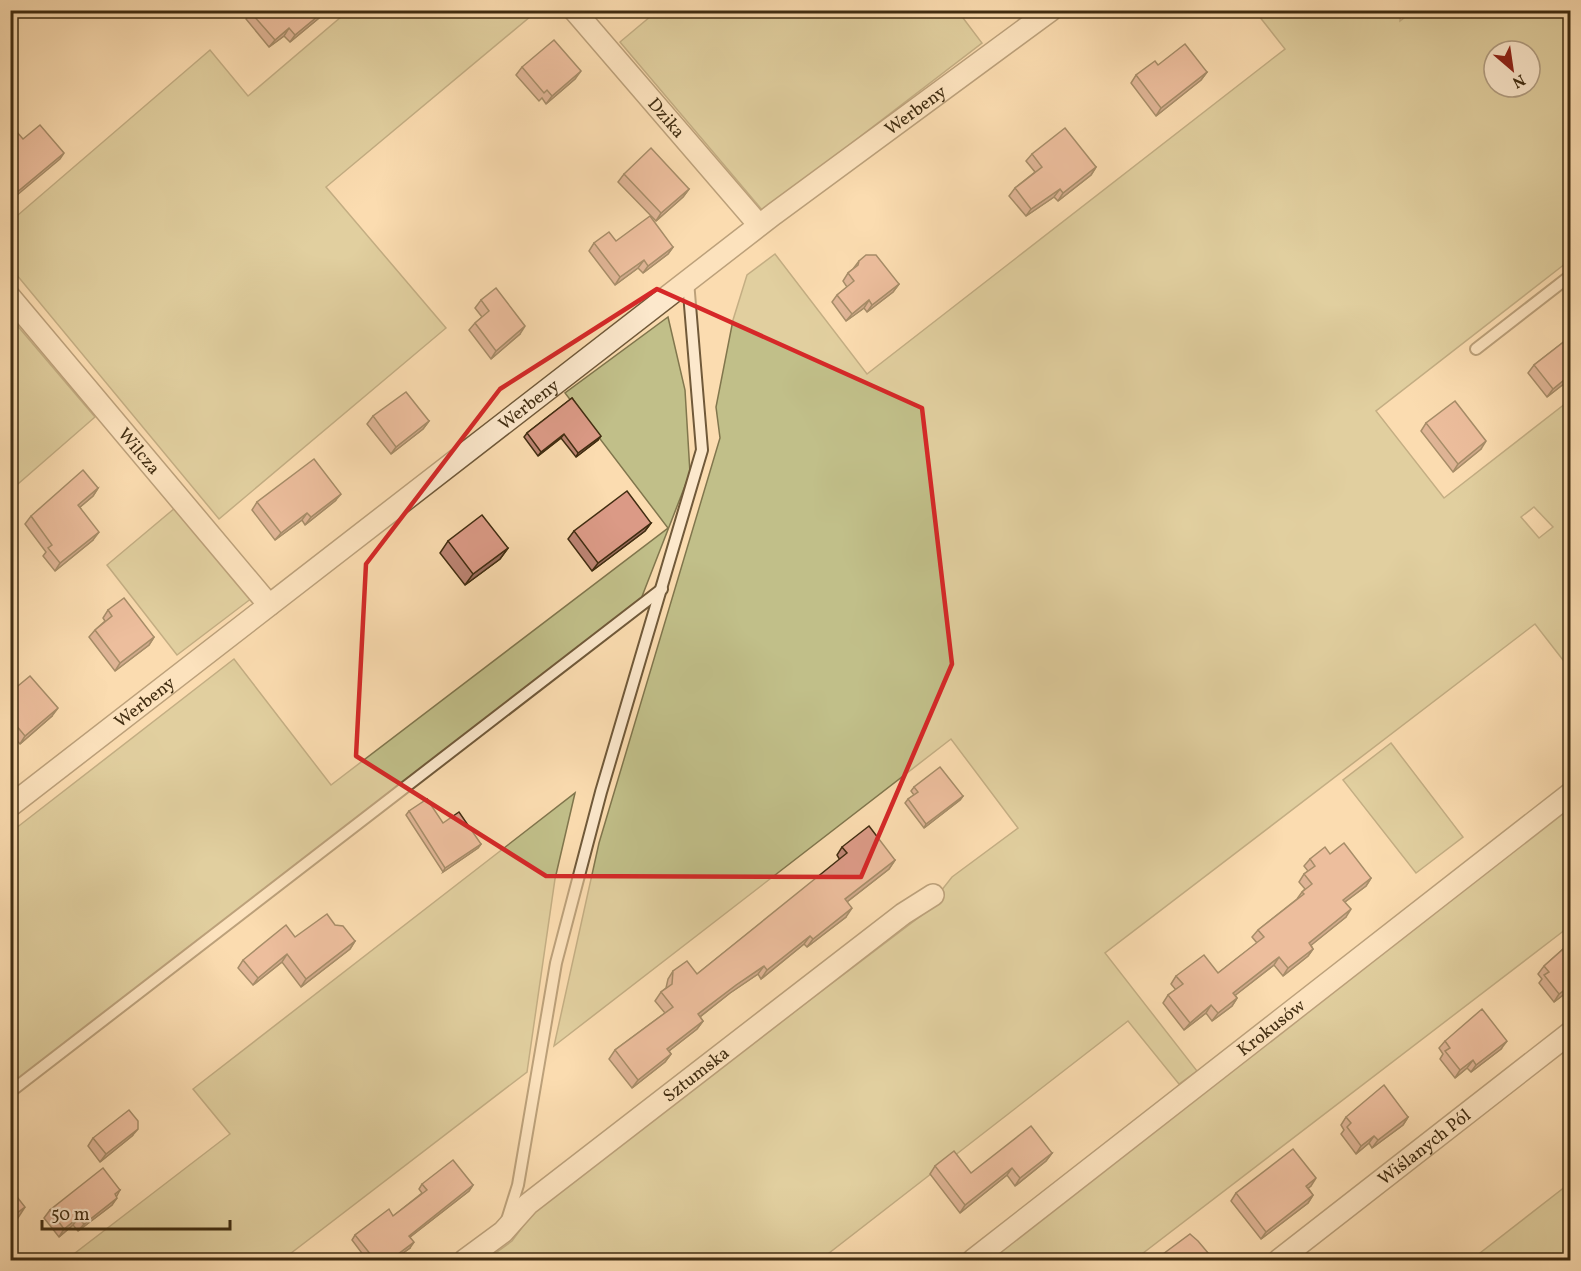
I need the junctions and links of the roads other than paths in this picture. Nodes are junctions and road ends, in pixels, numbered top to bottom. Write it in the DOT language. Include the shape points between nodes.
graph roads {
  1 [pos="574,10"];
  2 [pos="1051,10"];
  3 [pos="759,225"];
  4 [pos="1570,276"];
  5 [pos="688,281"];
  6 [pos="10,297"];
  7 [pos="1476,349"];
  8 [pos="663,589"];
  9 [pos="269,605"];
  10 [pos="1570,794"];
  11 [pos="10,806"];
  12 [pos="933,896"];
  13 [pos="1570,1033"];
  14 [pos="10,1092"];
  15 [pos="504,1232"];
  16 [pos="465,1260"];
  17 [pos="973,1260"];
  18 [pos="1279,1260"];
  1 -- 3 [label="street, Dzika"];
  2 -- 3 [label="street, Werbeny"];
  3 -- 5 [label="street, Werbeny"];
  4 -- 7 [label="lane"];
  5 -- 8 [label="lane" via="702,450"];
  5 -- 9 [label="street, Werbeny"];
  6 -- 9 [label="street, Wilcza"];
  8 -- 14 [label="lane"];
  8 -- 15 [label="lane" via="601,792 556,963 520,1175"];
  9 -- 11 [label="street, Werbeny"];
  10 -- 17 [label="street, Krokusów"];
  12 -- 15 [label="street, Sztumska" via="903,914 528,1204"];
  13 -- 18 [label="street, Wiślanych Pól"];
  15 -- 16 [label="street, Sztumska"];
}
